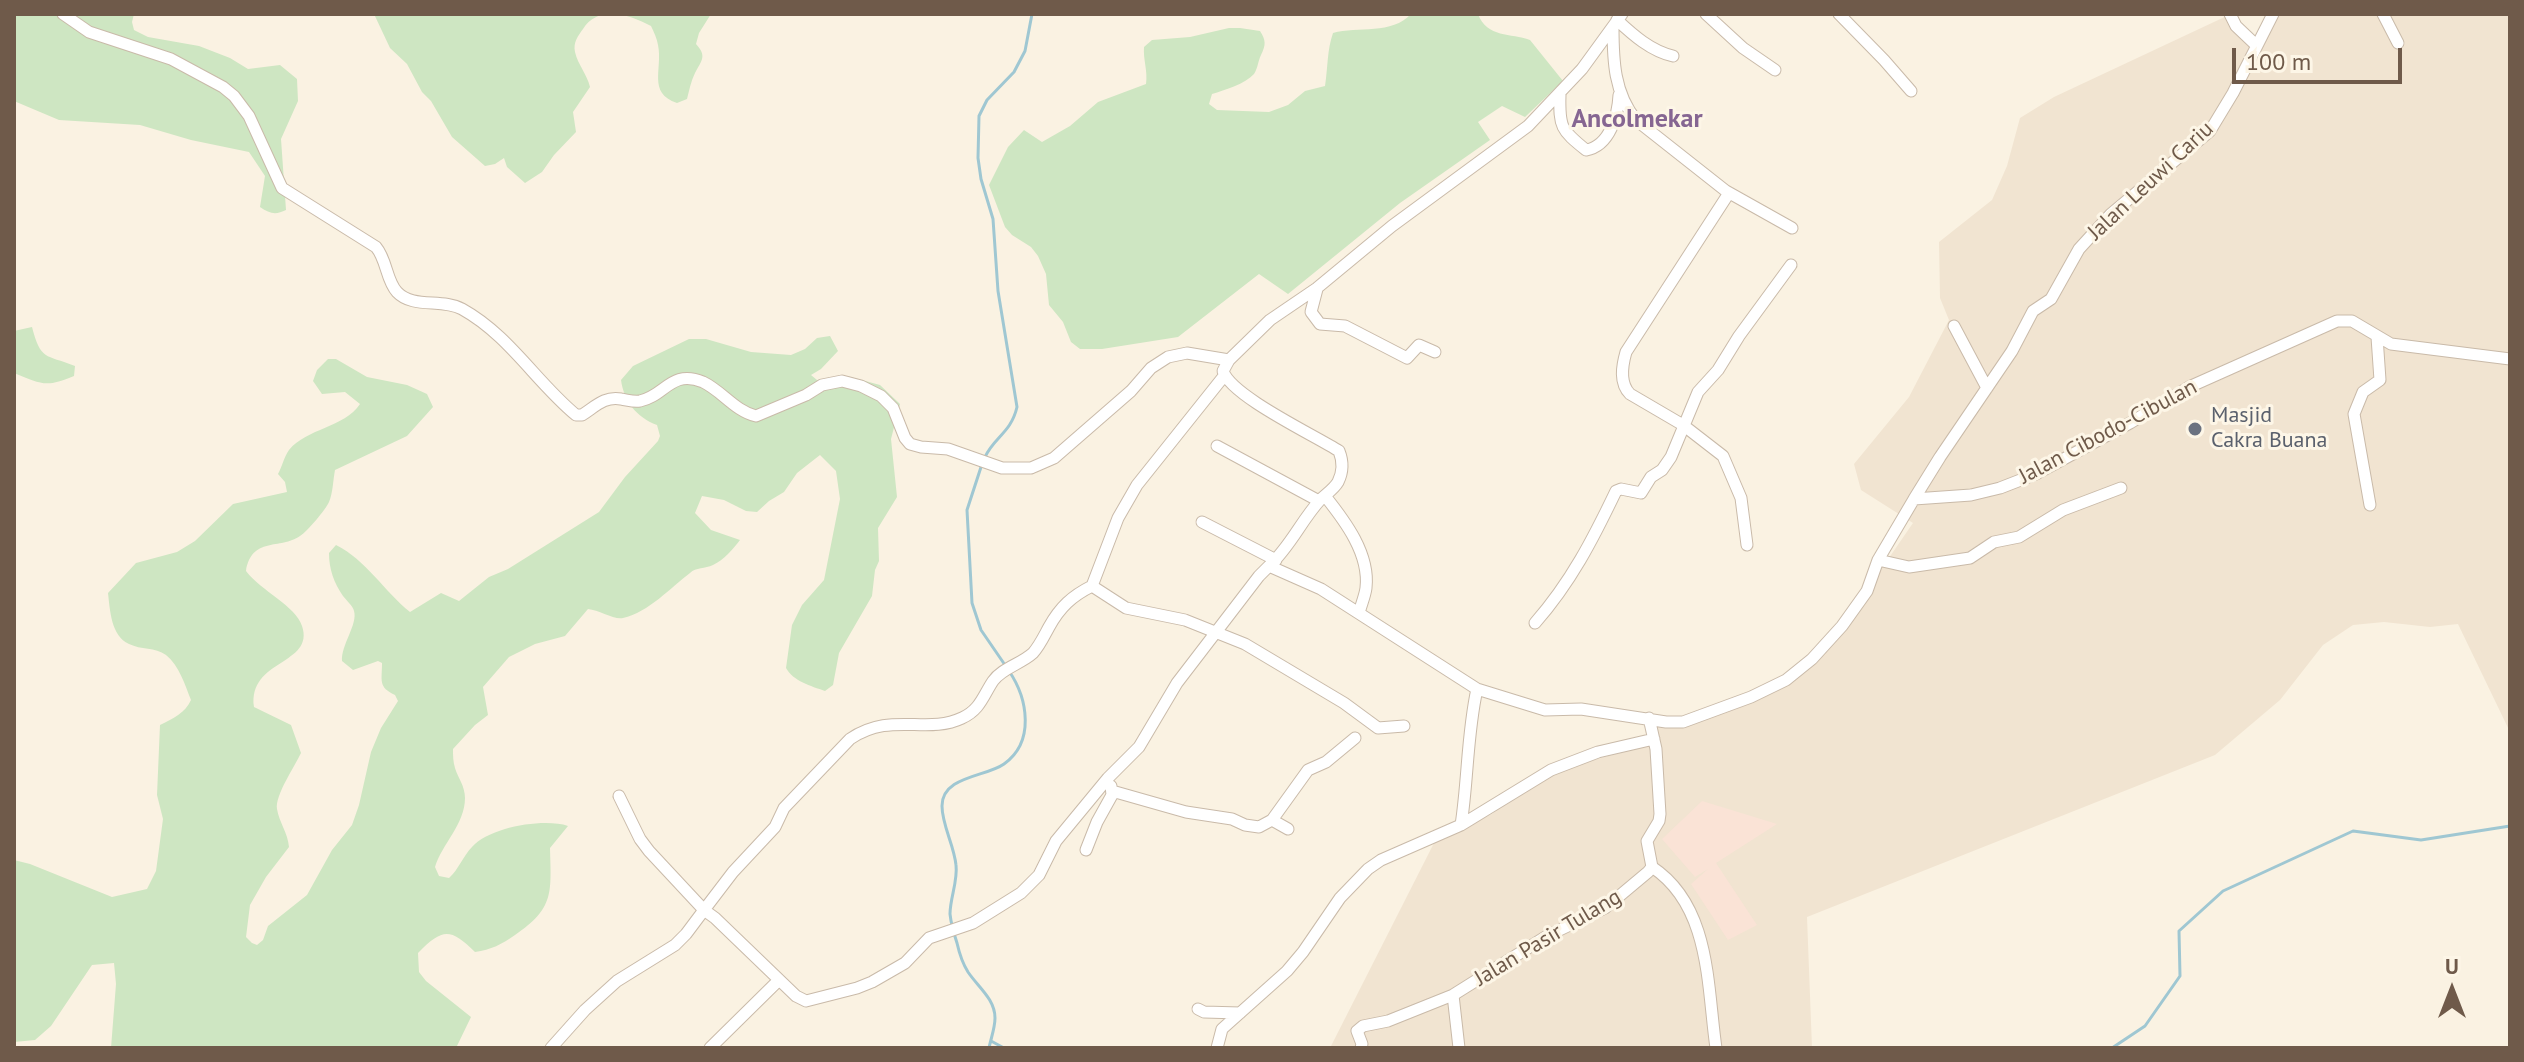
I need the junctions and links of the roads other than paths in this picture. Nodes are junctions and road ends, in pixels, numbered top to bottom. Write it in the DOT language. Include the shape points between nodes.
graph roads {
  1 [pos="63,14"];
  2 [pos="1706,14"];
  3 [pos="1839,14"];
  4 [pos="2230,14"];
  5 [pos="2273,14"];
  6 [pos="2383,14"];
  7 [pos="1617,20"];
  8 [pos="2398,43"];
  9 [pos="2256,45"];
  10 [pos="1673,56"];
  11 [pos="1775,70"];
  12 [pos="1619,90"];
  13 [pos="1911,91"];
  14 [pos="1560,95"];
  15 [pos="1729,193"];
  16 [pos="1792,228"];
  17 [pos="1791,265"];
  18 [pos="1317,288"];
  19 [pos="1954,326"];
  20 [pos="2377,337"];
  21 [pos="1435,352"];
  22 [pos="2510,359"];
  23 [pos="1229,360"];
  24 [pos="1224,376"];
  25 [pos="1987,388"];
  26 [pos="1683,425"];
  27 [pos="1217,446"];
  28 [pos="2121,488"];
  29 [pos="1322,498"];
  30 [pos="1914,499"];
  31 [pos="2370,505"];
  32 [pos="1202,522"];
  33 [pos="1747,545"];
  34 [pos="1878,560"];
  35 [pos="1272,563"];
  36 [pos="1092,586"];
  37 [pos="1359,613"];
  38 [pos="1535,623"];
  39 [pos="1217,632"];
  40 [pos="1477,689"];
  41 [pos="1649,718"];
  42 [pos="1404,726"];
  43 [pos="1355,738"];
  44 [pos="1654,739"];
  45 [pos="1108,778"];
  46 [pos="1112,791"];
  47 [pos="619,796"];
  48 [pos="1272,820"];
  49 [pos="1461,825"];
  50 [pos="1288,829"];
  51 [pos="1086,850"];
  52 [pos="1652,867"];
  53 [pos="704,910"];
  54 [pos="779,980"];
  55 [pos="1453,995"];
  56 [pos="1198,1009"];
  57 [pos="1240,1013"];
  58 [pos="551,1048"];
  59 [pos="710,1048"];
  60 [pos="1217,1048"];
  61 [pos="1361,1048"];
  62 [pos="1459,1048"];
  63 [pos="1716,1048"];
  1 -- 23 [label="street" via="89,32 171,59 223,87 249,116 282,188 376,247 394,288 407,299 458,307 515,350 580,416 604,400 637,402 684,379 706,384 756,416 842,381 881,396 893,408 910,444 948,449 1002,468 1031,468 1054,458 1168,357 1187,353"];
  2 -- 11 [label="street"];
  3 -- 13 [label="street"];
  4 -- 9 [label="street"];
  5 -- 9 [label="street, Jalan Leuwi Cariu"];
  6 -- 8 [label="street"];
  7 -- 10 [label="street" via="1634,37"];
  7 -- 12 [label="street" via="1613,57"];
  7 -- 14 [label="street"];
  9 -- 25 [label="street, Jalan Leuwi Cariu" via="2210,131 2092,234 2051,299 2033,311"];
  12 -- 14 [label="street" via="1612,126 1602,141 1586,150 1562,128"];
  12 -- 15 [label="street" via="1636,120"];
  14 -- 18 [label="street" via="1528,126"];
  15 -- 16 [label="street"];
  15 -- 26 [label="street" via="1623,361 1624,388"];
  17 -- 26 [label="street" via="1698,392"];
  18 -- 21 [label="street" via="1311,312 1320,324 1345,326 1407,358 1419,345"];
  18 -- 23 [label="street" via="1270,320"];
  19 -- 25 [label="street"];
  20 -- 22 [label="street, Jalan Cibodo-Cibulan" via="2391,344"];
  20 -- 30 [label="street, Jalan Cibodo-Cibulan" via="2352,321 2326,325 2189,387 2036,474 1971,495"];
  20 -- 31 [label="street" via="2380,380 2363,392 2354,414"];
  23 -- 24 [label="street"];
  24 -- 29 [label="street" via="1261,406 1339,451 1342,471"];
  24 -- 36 [label="street" via="1137,485"];
  25 -- 30 [label="street, Jalan Leuwi Cariu"];
  26 -- 33 [label="street" via="1723,456 1741,498"];
  26 -- 38 [label="street" via="1671,457 1643,491 1616,491 1585,555"];
  27 -- 29 [label="street"];
  28 -- 34 [label="street" via="2063,510 2027,534 1994,542 1970,558 1909,567"];
  29 -- 35 [label="street"];
  29 -- 37 [label="street" via="1352,534 1364,563 1366,588"];
  30 -- 34 [label="street"];
  32 -- 35 [label="street"];
  34 -- 41 [label="street" via="1867,591 1842,626 1786,680 1683,722"];
  35 -- 37 [label="street"];
  35 -- 39 [label="street"];
  36 -- 39 [label="street" via="1126,608"];
  36 -- 53 [label="street" via="1065,603 1040,644 994,679 975,710 946,723 877,725 850,739 784,808 775,827"];
  37 -- 40 [label="street"];
  39 -- 42 [label="street" via="1303,677 1378,728"];
  39 -- 45 [label="street" via="1177,683 1139,747"];
  40 -- 41 [label="street" via="1545,710"];
  40 -- 49 [label="street"];
  41 -- 44 [label="street"];
  43 -- 48 [label="street" via="1308,770"];
  44 -- 49 [label="street" via="1570,761"];
  44 -- 52 [label="street" via="1660,814 1647,841"];
  45 -- 46 [label="street"];
  45 -- 54 [label="street" via="1056,841 1039,875 996,910 929,938 905,963 857,988 802,1000"];
  46 -- 48 [label="street" via="1245,825 1259,827"];
  46 -- 51 [label="street"];
  47 -- 53 [label="street" via="640,839"];
  48 -- 50 [label="street"];
  49 -- 57 [label="street" via="1368,869 1287,971"];
  52 -- 55 [label="street, Jalan Pasir Tulang" via="1605,908 1547,936"];
  52 -- 63 [label="street" via="1670,881 1694,920"];
  53 -- 54 [label="street"];
  53 -- 58 [label="street" via="675,945 617,981"];
  54 -- 59 [label="street"];
  55 -- 61 [label="street, Jalan Pasir Tulang" via="1363,1026 1357,1031"];
  55 -- 62 [label="street"];
  56 -- 57 [label="street"];
  57 -- 60 [label="street" via="1222,1029"];
}
